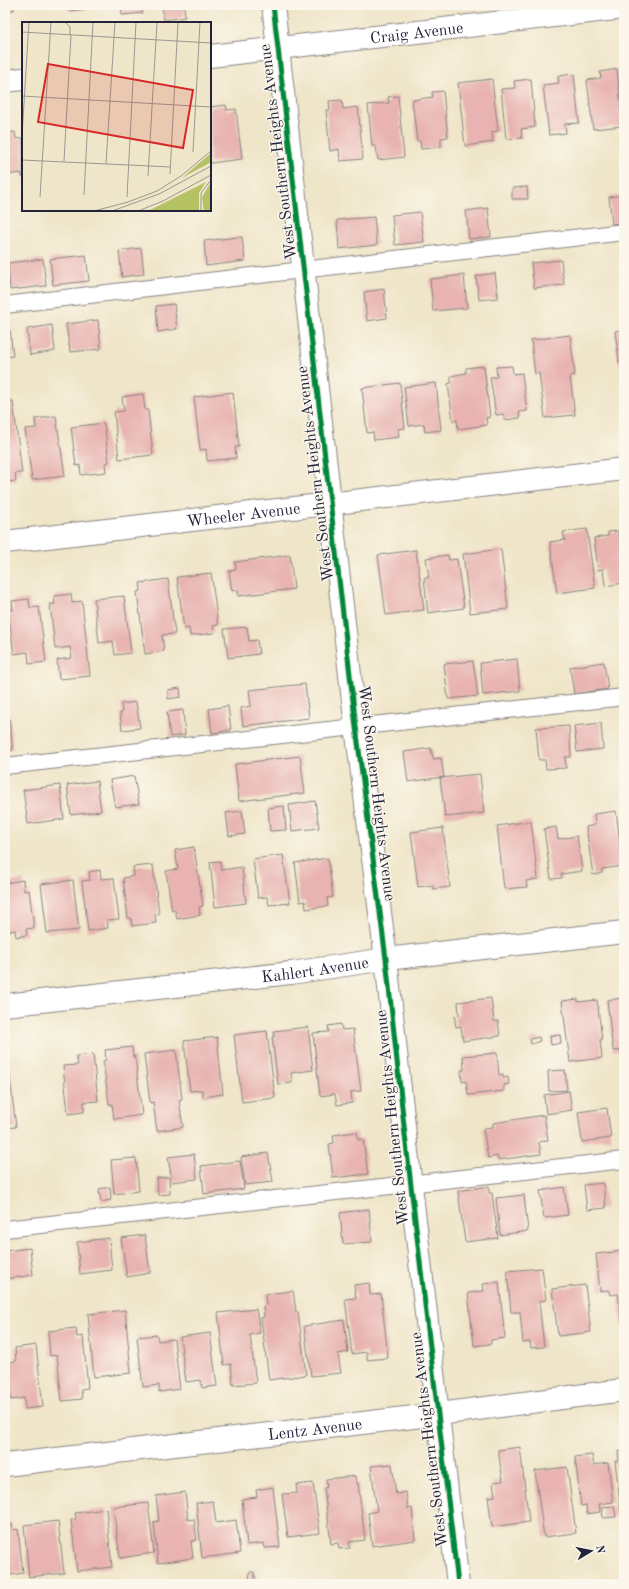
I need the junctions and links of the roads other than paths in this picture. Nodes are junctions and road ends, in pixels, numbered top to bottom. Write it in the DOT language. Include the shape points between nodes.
graph roads {
  1 [pos="273,5"];
  2 [pos="624,8"];
  3 [pos="278,48"];
  4 [pos="211,56"];
  5 [pos="22,78"];
  6 [pos="5,81"];
  7 [pos="624,232"];
  8 [pos="304,270"];
  9 [pos="5,305"];
  10 [pos="624,469"];
  11 [pos="331,504"];
  12 [pos="5,542"];
  13 [pos="624,697"];
  14 [pos="356,727"];
  15 [pos="5,766"];
  16 [pos="624,932"];
  17 [pos="386,959"];
  18 [pos="5,1005"];
  19 [pos="624,1160"];
  20 [pos="411,1184"];
  21 [pos="5,1229"];
  22 [pos="624,1390"];
  23 [pos="439,1414"];
  24 [pos="5,1465"];
  25 [pos="458,1584"];
  1 -- 3 [label="street, West Southern Heights Avenue"];
  2 -- 3 [label="street, Craig Avenue"];
  3 -- 4 [label="street, Craig Avenue"];
  3 -- 8 [label="street, West Southern Heights Avenue"];
  5 -- 6 [label="street"];
  7 -- 8 [label="lane"];
  8 -- 9 [label="lane"];
  8 -- 11 [label="street, West Southern Heights Avenue"];
  10 -- 11 [label="street, Wheeler Avenue"];
  11 -- 12 [label="street, Wheeler Avenue"];
  11 -- 14 [label="street, West Southern Heights Avenue"];
  13 -- 14 [label="lane"];
  14 -- 15 [label="lane"];
  14 -- 17 [label="street, West Southern Heights Avenue"];
  16 -- 17 [label="street, Kahlert Avenue"];
  17 -- 18 [label="street, Kahlert Avenue" via="291,973"];
  17 -- 20 [label="street, West Southern Heights Avenue"];
  19 -- 20 [label="lane"];
  20 -- 21 [label="lane"];
  20 -- 23 [label="street, West Southern Heights Avenue"];
  22 -- 23 [label="street, Lentz Avenue"];
  23 -- 24 [label="street, Lentz Avenue"];
  23 -- 25 [label="street, West Southern Heights Avenue"];
}
